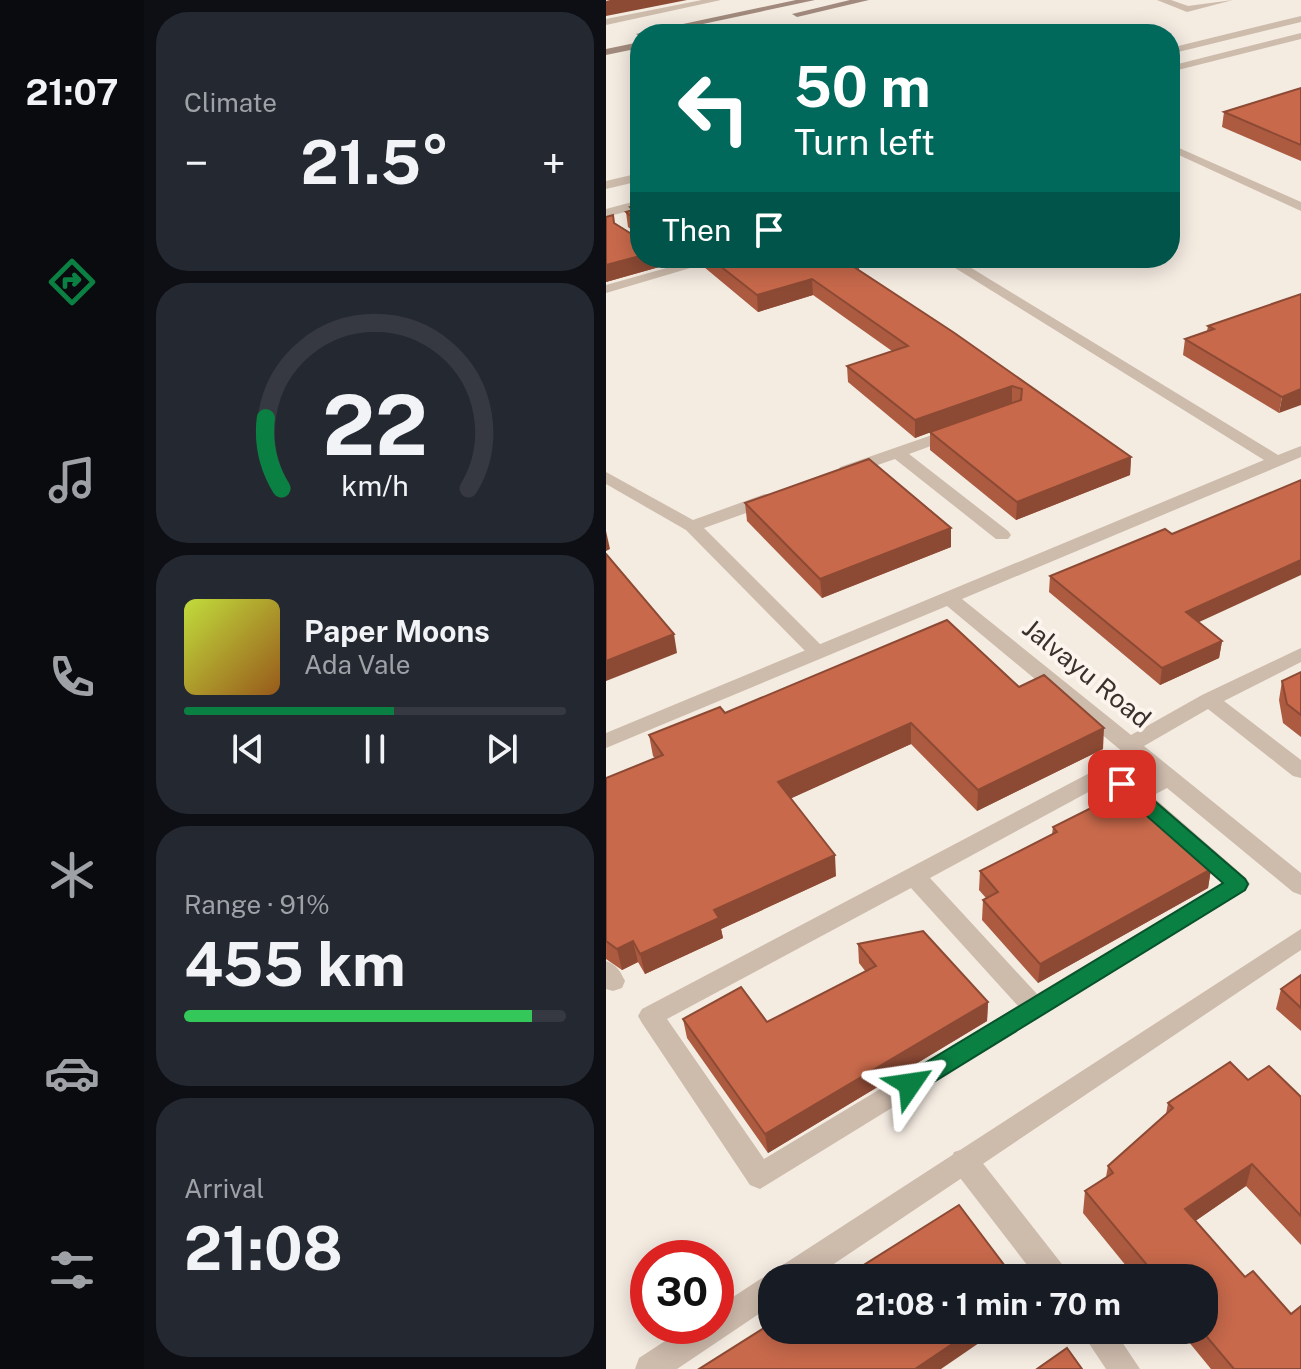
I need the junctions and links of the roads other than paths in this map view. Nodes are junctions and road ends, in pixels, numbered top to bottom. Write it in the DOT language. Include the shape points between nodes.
graph roads {
  1 [pos="716,0"];
  2 [pos="810,0"];
  3 [pos="864,0"];
  4 [pos="1162,0"];
  5 [pos="1228,0"];
  6 [pos="1301,19"];
  7 [pos="606,22"];
  8 [pos="690,24"];
  9 [pos="745,24"];
  10 [pos="630,36"];
  11 [pos="1301,36"];
  12 [pos="606,41"];
  13 [pos="630,47"];
  14 [pos="1180,49"];
  15 [pos="606,52"];
  16 [pos="1180,66"];
  17 [pos="1180,152"];
  18 [pos="630,179"];
  19 [pos="606,185"];
  20 [pos="630,207"];
  21 [pos="1301,207"];
  22 [pos="606,213"];
  23 [pos="664,268"];
  24 [pos="683,268"];
  25 [pos="962,268"];
  26 [pos="669,272"];
  27 [pos="606,289"];
  28 [pos="969,427"];
  29 [pos="1301,451"];
  30 [pos="897,453"];
  31 [pos="1277,461"];
  32 [pos="606,477"];
  33 [pos="824,479"];
  34 [pos="794,490"];
  35 [pos="692,526"];
  36 [pos="1002,535"];
  37 [pos="948,597"];
  38 [pos="817,652"];
  39 [pos="1301,654"];
  40 [pos="1209,700"];
  41 [pos="606,741"];
  42 [pos="1130,745"];
  43 [pos="1301,771"];
  44 [pos="1170,777"];
  45 [pos="1136,795"];
  46 [pos="914,876"];
  47 [pos="1301,886"];
  48 [pos="1301,938"];
  49 [pos="1035,1008"];
  50 [pos="964,1161"];
  51 [pos="809,1264"];
  52 [pos="1044,1264"];
  53 [pos="758,1298"];
  54 [pos="734,1314"];
  55 [pos="688,1344"];
  56 [pos="1106,1344"];
  57 [pos="650,1369"];
  58 [pos="1125,1369"];
  1 -- 7 [label="street"];
  2 -- 8 [label="main road"];
  3 -- 9 [label="main road"];
  4 -- 5 [label="street" via="1187,9"];
  6 -- 14 [label="street"];
  10 -- 12 [label="main road"];
  11 -- 16 [label="street"];
  13 -- 15 [label="main road"];
  17 -- 21 [label="street"];
  18 -- 19 [label="street"];
  20 -- 22 [label="street"];
  23 -- 26 [label="street"];
  24 -- 26 [label="street"];
  25 -- 31 [label="street"];
  26 -- 27 [label="street"];
  28 -- 30 [label="street"];
  29 -- 31 [label="street"];
  30 -- 33 [label="street"];
  30 -- 36 [label="street"];
  31 -- 37 [label="street"];
  32 -- 35 [label="street"];
  34 -- 35 [label="street"];
  35 -- 38 [label="street"];
  37 -- 38 [label="street"];
  37 -- 42 [label="street, Jalvayu Road"];
  38 -- 41 [label="street"];
  39 -- 40 [label="street"];
  40 -- 42 [label="street"];
  40 -- 43 [label="street"];
  42 -- 44 [label="street, Jalvayu Road"];
  44 -- 45 [label="street"];
  44 -- 47 [label="street, Jalvayu Road"];
  45 -- 46 [label="street" via="1109,772"];
  45 -- 49 [label="street" via="1238,884"];
  46 -- 49 [label="street"];
  46 -- 49 [label="street" via="651,1016 760,1176"];
  48 -- 50 [label="street"];
  50 -- 51 [label="street"];
  50 -- 52 [label="street"];
  53 -- 54 [label="street"];
  55 -- 57 [label="street"];
  56 -- 58 [label="street"];
}
